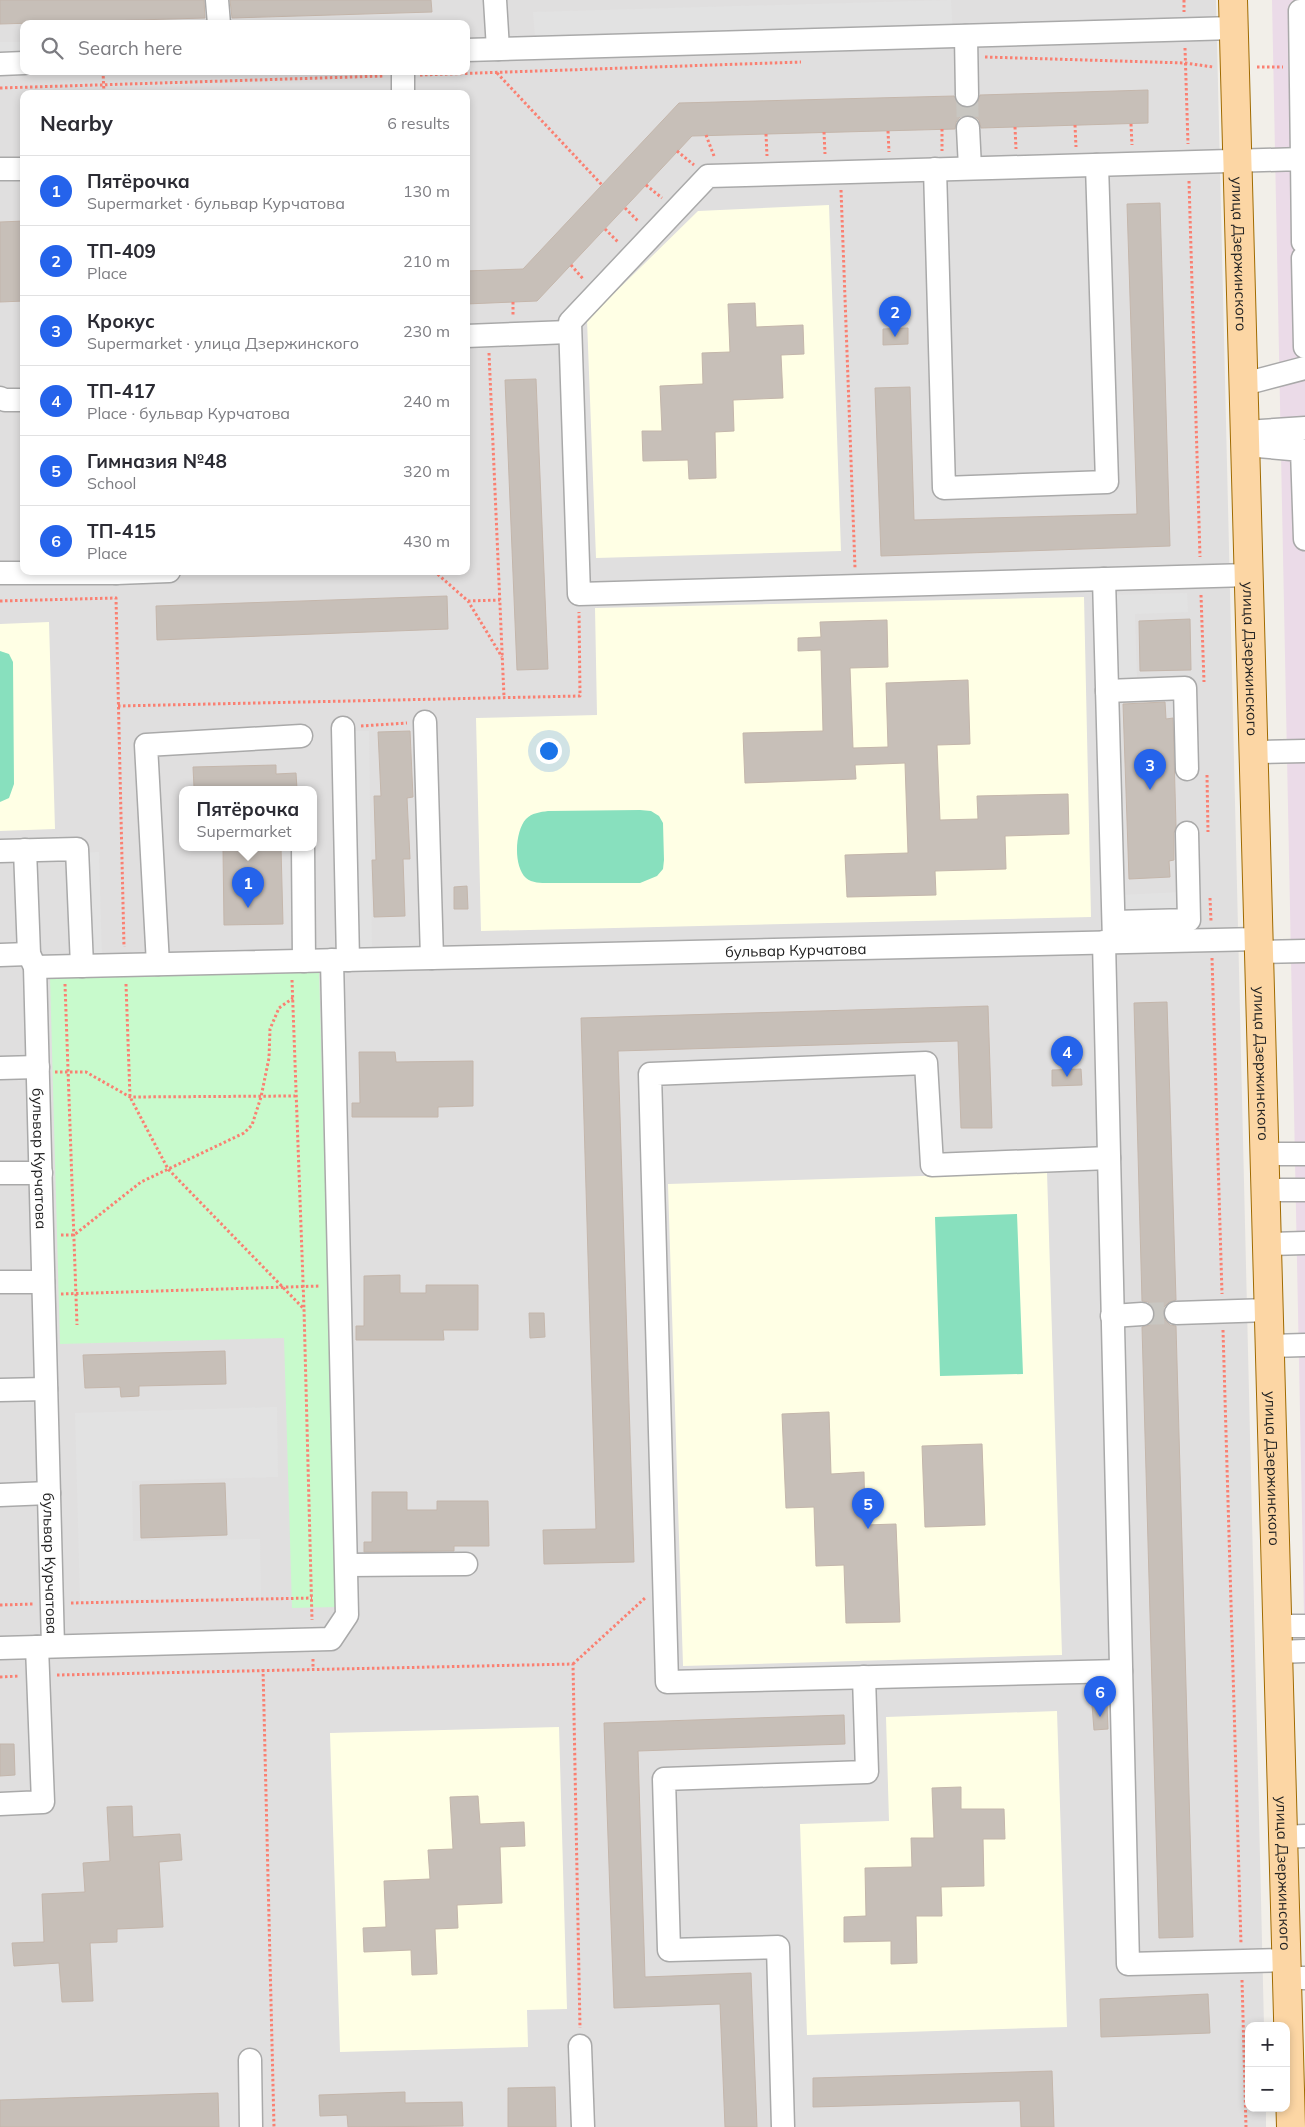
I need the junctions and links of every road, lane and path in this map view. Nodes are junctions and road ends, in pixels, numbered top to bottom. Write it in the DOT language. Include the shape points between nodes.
graph roads {
  1 [pos="217,0"];
  2 [pos="496,0"];
  3 [pos="1184,0"];
  4 [pos="1234,0"];
  5 [pos="1305,11"];
  6 [pos="219,20"];
  7 [pos="1234,28"];
  8 [pos="1185,29"];
  9 [pos="966,46"];
  10 [pos="498,49"];
  11 [pos="470,50"];
  12 [pos="806,62"];
  13 [pos="20,63"];
  14 [pos="1185,63"];
  15 [pos="0,64"];
  16 [pos="1300,66"];
  17 [pos="1236,68"];
  18 [pos="496,73"];
  19 [pos="103,75"];
  20 [pos="469,75"];
  21 [pos="470,75"];
  22 [pos="403,80"];
  23 [pos="104,84"];
  24 [pos="0,88"];
  25 [pos="104,90"];
  26 [pos="967,96"];
  27 [pos="968,128"];
  28 [pos="1302,158"];
  29 [pos="1238,160"];
  30 [pos="1189,162"];
  31 [pos="1097,165"];
  32 [pos="970,168"];
  33 [pos="0,169"];
  34 [pos="20,169"];
  35 [pos="935,169"];
  36 [pos="841,172"];
  37 [pos="602,185"];
  38 [pos="569,332"];
  39 [pos="488,335"];
  40 [pos="470,336"];
  41 [pos="1305,347"];
  42 [pos="1305,368"];
  43 [pos="1244,384"];
  44 [pos="0,398"];
  45 [pos="20,400"];
  46 [pos="1305,428"];
  47 [pos="1246,438"];
  48 [pos="1305,539"];
  49 [pos="0,573"];
  50 [pos="20,573"];
  51 [pos="439,575"];
  52 [pos="1249,575"];
  53 [pos="1201,577"];
  54 [pos="1104,579"];
  55 [pos="856,586"];
  56 [pos="579,594"];
  57 [pos="500,600"];
  58 [pos="0,601"];
  59 [pos="468,601"];
  60 [pos="502,657"];
  61 [pos="1204,684"];
  62 [pos="1107,691"];
  63 [pos="504,697"];
  64 [pos="118,706"];
  65 [pos="425,722"];
  66 [pos="343,728"];
  67 [pos="301,736"];
  68 [pos="1305,751"];
  69 [pos="1254,752"];
  70 [pos="1197,771"];
  71 [pos="1187,833"];
  72 [pos="1208,842"];
  73 [pos="26,850"];
  74 [pos="0,851"];
  75 [pos="302,851"];
  76 [pos="1210,891"];
  77 [pos="1111,936"];
  78 [pos="1211,940"];
  79 [pos="1259,946"];
  80 [pos="1305,951"];
  81 [pos="0,955"];
  82 [pos="432,958"];
  83 [pos="32,960"];
  84 [pos="340,960"];
  85 [pos="298,961"];
  86 [pos="125,964"];
  87 [pos="158,964"];
  88 [pos="73,966"];
  89 [pos="293,998"];
  90 [pos="0,1068"];
  91 [pos="38,1070"];
  92 [pos="68,1072"];
  93 [pos="295,1096"];
  94 [pos="130,1097"];
  95 [pos="261,1097"];
  96 [pos="1265,1154"];
  97 [pos="1305,1154"];
  98 [pos="1109,1158"];
  99 [pos="168,1169"];
  100 [pos="0,1172"];
  101 [pos="41,1173"];
  102 [pos="1266,1190"];
  103 [pos="1305,1190"];
  104 [pos="74,1235"];
  105 [pos="42,1236"];
  106 [pos="1305,1243"];
  107 [pos="1267,1244"];
  108 [pos="0,1282"];
  109 [pos="340,1285"];
  110 [pos="303,1286"];
  111 [pos="281,1287"];
  112 [pos="43,1288"];
  113 [pos="75,1293"];
  114 [pos="304,1310"];
  115 [pos="1269,1310"];
  116 [pos="1222,1311"];
  117 [pos="1176,1313"];
  118 [pos="1142,1314"];
  119 [pos="1112,1316"];
  120 [pos="77,1325"];
  121 [pos="1305,1345"];
  122 [pos="1270,1346"];
  123 [pos="46,1389"];
  124 [pos="0,1390"];
  125 [pos="49,1493"];
  126 [pos="0,1495"];
  127 [pos="466,1564"];
  128 [pos="348,1565"];
  129 [pos="664,1581"];
  130 [pos="312,1598"];
  131 [pos="52,1604"];
  132 [pos="0,1605"];
  133 [pos="1305,1626"];
  134 [pos="313,1639"];
  135 [pos="1287,1643"];
  136 [pos="45,1647"];
  137 [pos="0,1648"];
  138 [pos="573,1664"];
  139 [pos="314,1668"];
  140 [pos="263,1669"];
  141 [pos="1121,1671"];
  142 [pos="38,1676"];
  143 [pos="0,1677"];
  144 [pos="864,1677"];
  145 [pos="0,1804"];
  146 [pos="1294,1836"];
  147 [pos="1241,1961"];
  148 [pos="1293,1972"];
  149 [pos="580,2046"];
  150 [pos="250,2060"];
  151 [pos="251,2127"];
  152 [pos="274,2127"];
  153 [pos="583,2127"];
  154 [pos="782,2127"];
  155 [pos="1246,2127"];
  156 [pos="1291,2127"];
  1 -- 6 [label="street"];
  2 -- 10 [label="street"];
  3 -- 8 [label="path"];
  4 -- 7 [label="main road, улица Дзержинского"];
  5 -- 16 [label="street" via="1300,11"];
  7 -- 8 [label="street"];
  7 -- 17 [label="main road, улица Дзержинского"];
  8 -- 9 [label="street"];
  8 -- 14 [label="path"];
  9 -- 10 [label="street"];
  9 -- 14 [label="path"];
  9 -- 26 [label="street"];
  10 -- 11 [label="street"];
  12 -- 18 [label="path"];
  13 -- 15 [label="street"];
  14 -- 17 [label="path"];
  14 -- 30 [label="path"];
  16 -- 17 [label="path"];
  16 -- 28 [label="street"];
  17 -- 29 [label="main road, улица Дзержинского"];
  18 -- 21 [label="path"];
  18 -- 37 [label="path"];
  19 -- 23 [label="path"];
  20 -- 22 [label="path"];
  22 -- 23 [label="path"];
  23 -- 24 [label="path"];
  23 -- 25 [label="path"];
  27 -- 32 [label="street"];
  28 -- 29 [label="street"];
  28 -- 41 [label="street"];
  29 -- 30 [label="street"];
  29 -- 43 [label="main road, улица Дзержинского"];
  30 -- 31 [label="street"];
  30 -- 53 [label="path"];
  31 -- 32 [label="street"];
  31 -- 35 [label="street" via="1107,482 944,488"];
  32 -- 35 [label="street"];
  33 -- 34 [label="street"];
  35 -- 36 [label="street"];
  36 -- 38 [label="street" via="708,176 570,322"];
  36 -- 55 [label="path"];
  38 -- 39 [label="street"];
  38 -- 56 [label="street"];
  39 -- 40 [label="street"];
  39 -- 57 [label="path"];
  42 -- 43 [label="street"];
  43 -- 47 [label="main road, улица Дзержинского"];
  44 -- 45 [label="street"];
  46 -- 47 [label="street"];
  47 -- 48 [label="street" via="1302,450"];
  47 -- 52 [label="main road, улица Дзержинского"];
  49 -- 50 [label="street"];
  51 -- 59 [label="path"];
  52 -- 53 [label="street"];
  52 -- 69 [label="main road, улица Дзержинского"];
  53 -- 54 [label="street"];
  53 -- 61 [label="path"];
  54 -- 55 [label="street"];
  54 -- 62 [label="street"];
  55 -- 56 [label="street"];
  56 -- 63 [label="path" via="580,696"];
  57 -- 59 [label="path"];
  57 -- 60 [label="path"];
  58 -- 64 [label="path" via="116,598"];
  59 -- 60 [label="path"];
  60 -- 63 [label="path"];
  62 -- 70 [label="street" via="1185,688"];
  62 -- 77 [label="street"];
  63 -- 64 [label="path"];
  64 -- 86 [label="path"];
  65 -- 66 [label="path"];
  65 -- 82 [label="street"];
  66 -- 84 [label="street"];
  67 -- 87 [label="street" via="146,744"];
  68 -- 69 [label="street"];
  69 -- 79 [label="main road, улица Дзержинского"];
  70 -- 72 [label="path"];
  71 -- 77 [label="street" via="1188,920"];
  73 -- 74 [label="street"];
  73 -- 83 [label="street"];
  73 -- 88 [label="street" via="77,849"];
  75 -- 85 [label="street"];
  76 -- 78 [label="path"];
  77 -- 78 [label="street, бульвар Курчатова"];
  77 -- 82 [label="street, бульвар Курчатова"];
  77 -- 98 [label="street"];
  78 -- 79 [label="street, бульвар Курчатова"];
  78 -- 116 [label="path"];
  79 -- 80 [label="street, бульвар Курчатова"];
  79 -- 96 [label="main road, улица Дзержинского"];
  81 -- 83 [label="street"];
  82 -- 84 [label="street, бульвар Курчатова"];
  83 -- 88 [label="street, бульвар Курчатова"];
  83 -- 91 [label="street, бульвар Курчатова"];
  84 -- 85 [label="street, бульвар Курчатова"];
  84 -- 109 [label="street, бульвар Курчатова"];
  85 -- 87 [label="street, бульвар Курчатова"];
  85 -- 89 [label="path"];
  86 -- 87 [label="street, бульвар Курчатова"];
  86 -- 88 [label="street, бульвар Курчатова"];
  86 -- 94 [label="path"];
  88 -- 92 [label="path"];
  89 -- 93 [label="path"];
  89 -- 95 [label="path" via="280,1008 270,1029 269,1058"];
  90 -- 91 [label="street"];
  91 -- 92 [label="path"];
  91 -- 101 [label="street, бульвар Курчатова"];
  92 -- 94 [label="path" via="86,1072"];
  92 -- 104 [label="path"];
  93 -- 95 [label="path"];
  93 -- 110 [label="path"];
  94 -- 95 [label="path"];
  94 -- 99 [label="path"];
  95 -- 99 [label="path" via="252,1125 244,1133"];
  96 -- 97 [label="street"];
  96 -- 102 [label="main road, улица Дзержинского"];
  98 -- 119 [label="street"];
  98 -- 129 [label="street" via="932,1165 926,1063 650,1074"];
  99 -- 104 [label="path" via="141,1182"];
  99 -- 111 [label="path"];
  100 -- 101 [label="street"];
  101 -- 105 [label="street, бульвар Курчатова"];
  102 -- 103 [label="street"];
  102 -- 107 [label="main road, улица Дзержинского"];
  104 -- 105 [label="path"];
  104 -- 113 [label="path"];
  105 -- 112 [label="street, бульвар Курчатова"];
  106 -- 107 [label="street"];
  107 -- 115 [label="main road, улица Дзержинского"];
  108 -- 112 [label="street"];
  109 -- 110 [label="path"];
  109 -- 128 [label="street, бульвар Курчатова"];
  110 -- 111 [label="path"];
  110 -- 114 [label="path"];
  111 -- 113 [label="path"];
  111 -- 114 [label="path"];
  112 -- 113 [label="path"];
  112 -- 123 [label="street, бульвар Курчатова"];
  113 -- 120 [label="path"];
  114 -- 130 [label="path"];
  115 -- 116 [label="street"];
  115 -- 122 [label="main road, улица Дзержинского"];
  116 -- 117 [label="street"];
  116 -- 147 [label="path"];
  118 -- 119 [label="street"];
  119 -- 141 [label="street"];
  121 -- 122 [label="street"];
  122 -- 135 [label="main road, улица Дзержинского"];
  123 -- 124 [label="street"];
  123 -- 125 [label="street, бульвар Курчатова"];
  125 -- 126 [label="street"];
  125 -- 131 [label="street, бульвар Курчатова"];
  127 -- 128 [label="street"];
  128 -- 134 [label="street, бульвар Курчатова" via="347,1614 331,1639"];
  129 -- 138 [label="path"];
  129 -- 144 [label="street" via="667,1682"];
  130 -- 131 [label="path"];
  130 -- 134 [label="path"];
  131 -- 132 [label="path"];
  131 -- 136 [label="street, бульвар Курчатова"];
  133 -- 135 [label="street"];
  134 -- 136 [label="street, бульвар Курчатова"];
  134 -- 139 [label="path"];
  135 -- 146 [label="main road, улица Дзержинского"];
  136 -- 137 [label="street, бульвар Курчатова"];
  136 -- 142 [label="street"];
  138 -- 139 [label="path"];
  138 -- 149 [label="path"];
  139 -- 140 [label="path"];
  140 -- 142 [label="path"];
  140 -- 152 [label="path"];
  141 -- 144 [label="street"];
  141 -- 147 [label="street" via="1128,1964"];
  142 -- 143 [label="path"];
  142 -- 145 [label="street" via="43,1802"];
  144 -- 154 [label="street" via="868,1772 664,1778 669,1950 778,1947"];
  146 -- 148 [label="main road, улица Дзержинского"];
  147 -- 148 [label="street"];
  147 -- 155 [label="path"];
  148 -- 156 [label="main road, улица Дзержинского"];
  149 -- 153 [label="street"];
  150 -- 151 [label="street"];
}
